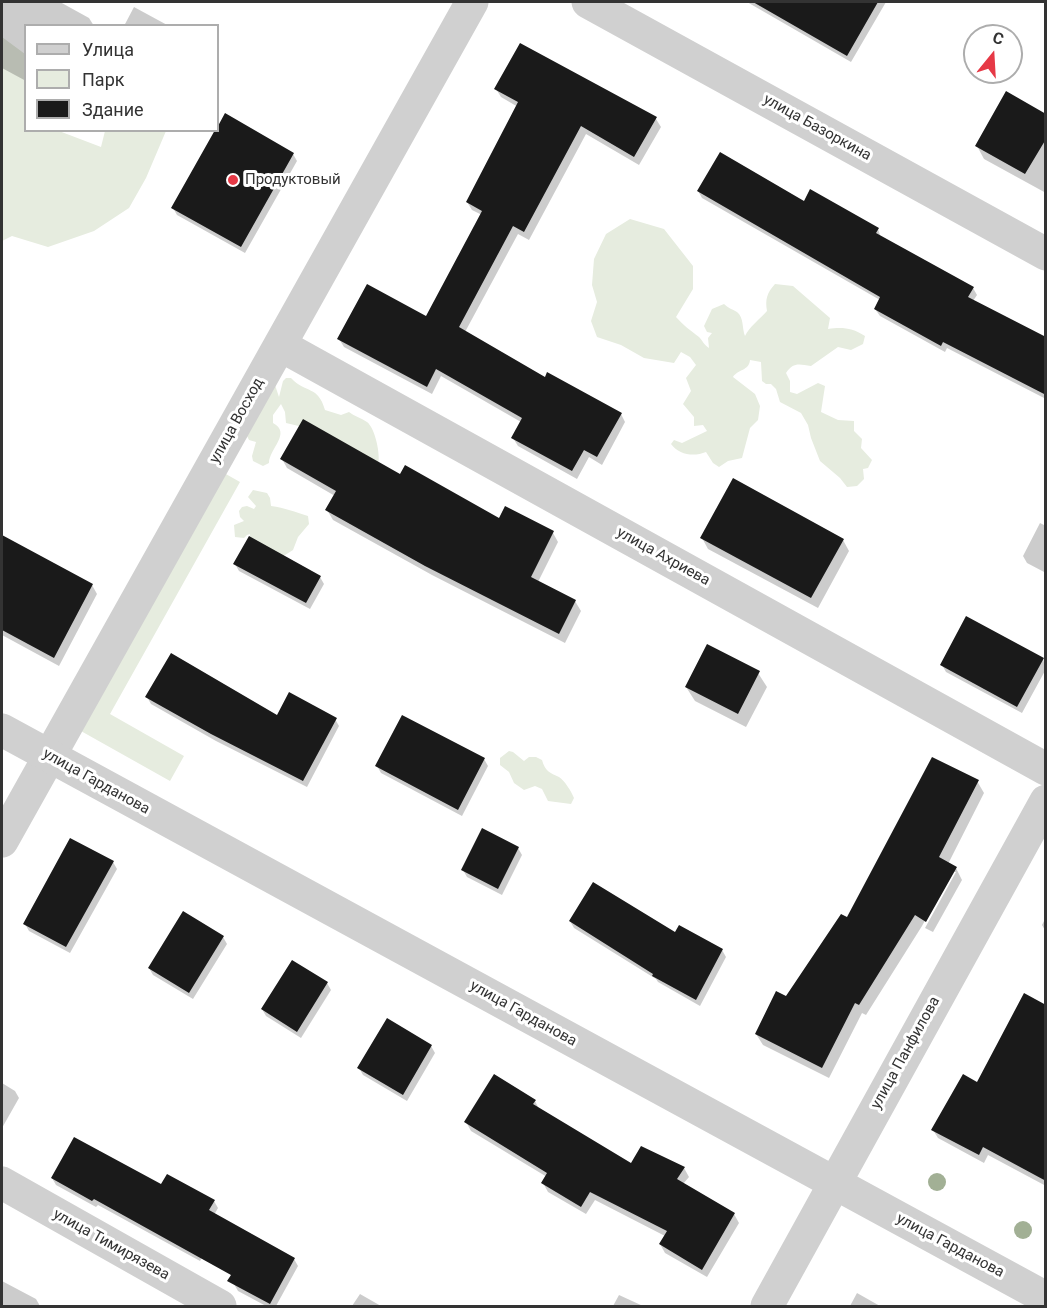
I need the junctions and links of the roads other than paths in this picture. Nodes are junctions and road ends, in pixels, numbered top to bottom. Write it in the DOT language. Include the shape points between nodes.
graph roads {
  1 [pos="472,2"];
  2 [pos="588,2"];
  3 [pos="1046,254"];
  4 [pos="280,345"];
  5 [pos="2,730"];
  6 [pos="49,756"];
  7 [pos="1046,769"];
  8 [pos="1046,801"];
  9 [pos="2,840"];
  10 [pos="2,1183"];
  11 [pos="833,1184"];
  12 [pos="1046,1298"];
  13 [pos="220,1306"];
  14 [pos="767,1306"];
  1 -- 4 [label="street, улица Восход"];
  2 -- 3 [label="street, улица Базоркина"];
  4 -- 6 [label="street, улица Восход"];
  4 -- 7 [label="street, улица Ахриева"];
  5 -- 6 [label="street, улица Гарданова"];
  6 -- 9 [label="street, улица Восход"];
  6 -- 11 [label="street, улица Гарданова"];
  8 -- 11 [label="street, улица Панфилова"];
  10 -- 13 [label="street, улица Тимирязева"];
  11 -- 12 [label="street, улица Гарданова"];
  11 -- 14 [label="street, улица Панфилова"];
}
